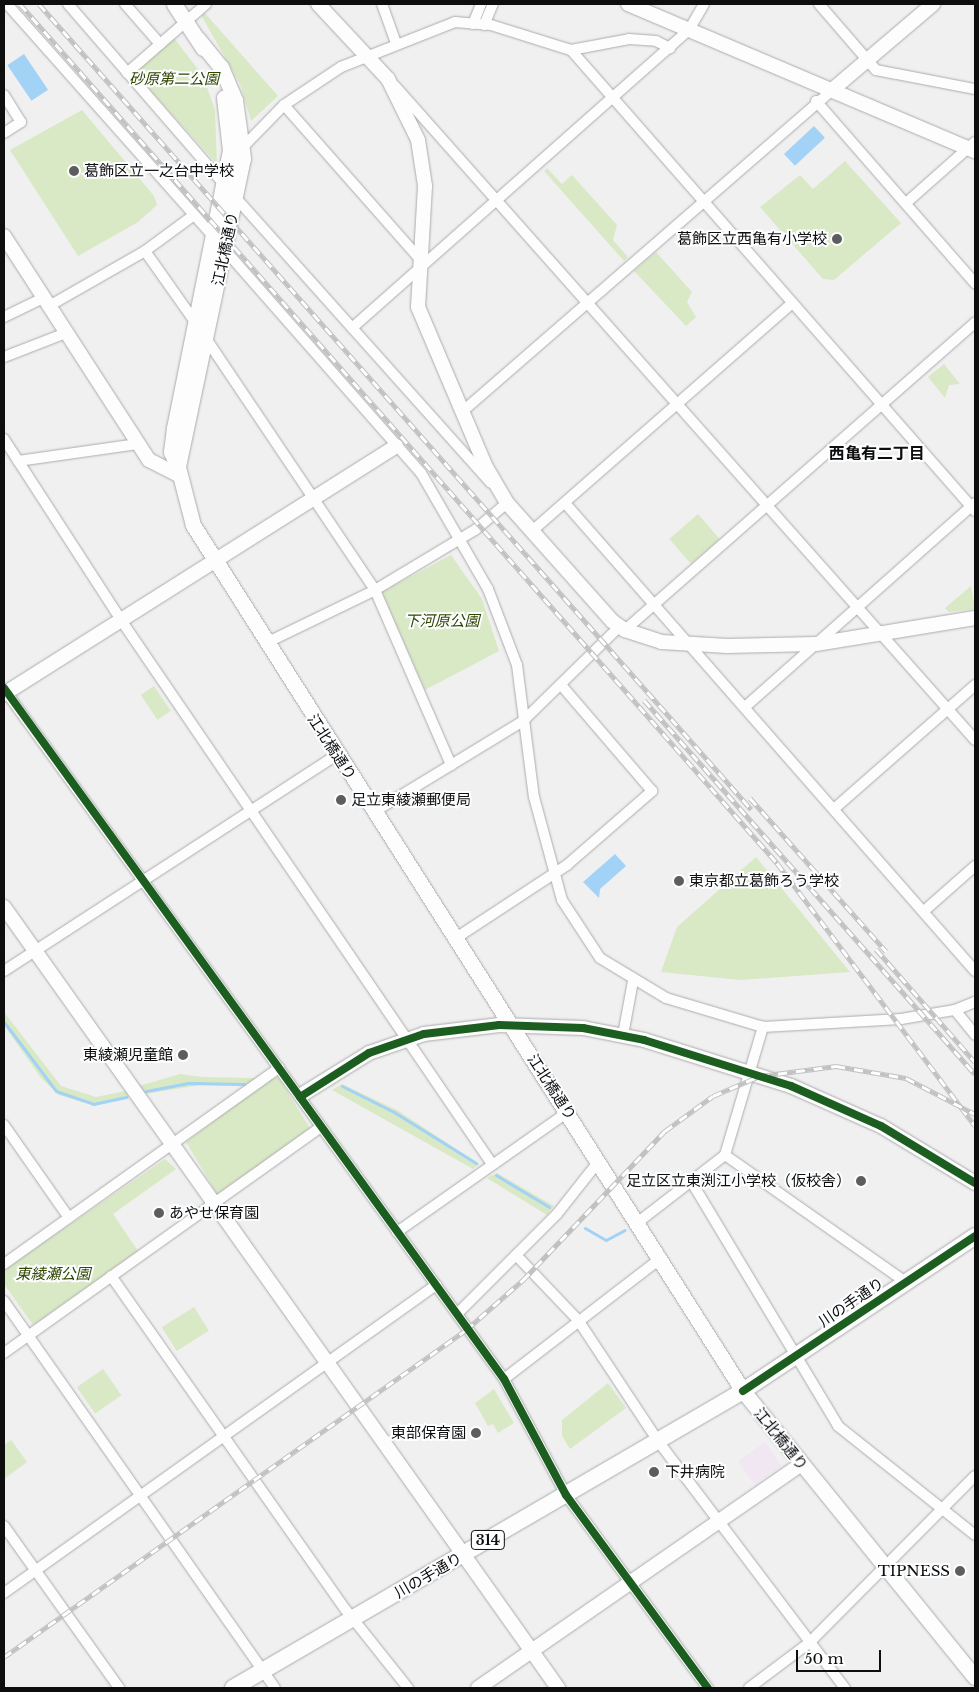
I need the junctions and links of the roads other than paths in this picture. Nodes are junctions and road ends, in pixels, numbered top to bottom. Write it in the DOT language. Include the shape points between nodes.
graph roads {
  1 [pos="7,4"];
  2 [pos="69,4"];
  3 [pos="125,4"];
  4 [pos="174,4"];
  5 [pos="206,4"];
  6 [pos="318,4"];
  7 [pos="382,4"];
  8 [pos="482,4"];
  9 [pos="493,4"];
  10 [pos="628,4"];
  11 [pos="704,4"];
  12 [pos="819,4"];
  13 [pos="933,4"];
  14 [pos="186,21"];
  15 [pos="473,24"];
  16 [pos="484,25"];
  17 [pos="689,30"];
  18 [pos="198,39"];
  19 [pos="396,43"];
  20 [pos="160,44"];
  21 [pos="670,48"];
  22 [pos="571,50"];
  23 [pos="367,54"];
  24 [pos="868,61"];
  25 [pos="127,73"];
  26 [pos="388,79"];
  27 [pos="832,90"];
  28 [pos="975,90"];
  29 [pos="4,95"];
  30 [pos="614,99"];
  31 [pos="816,101"];
  32 [pos="284,105"];
  33 [pos="4,133"];
  34 [pos="243,147"];
  35 [pos="973,147"];
  36 [pos="224,184"];
  37 [pos="236,198"];
  38 [pos="500,200"];
  39 [pos="702,202"];
  40 [pos="906,204"];
  41 [pos="194,215"];
  42 [pos="4,236"];
  43 [pos="213,236"];
  44 [pos="145,250"];
  45 [pos="225,250"];
  46 [pos="418,265"];
  47 [pos="975,283"];
  48 [pos="46,302"];
  49 [pos="588,302"];
  50 [pos="792,303"];
  51 [pos="4,317"];
  52 [pos="195,322"];
  53 [pos="975,323"];
  54 [pos="352,328"];
  55 [pos="66,333"];
  56 [pos="205,337"];
  57 [pos="4,357"];
  58 [pos="678,403"];
  59 [pos="882,406"];
  60 [pos="463,411"];
  61 [pos="4,439"];
  62 [pos="138,444"];
  63 [pos="396,446"];
  64 [pos="12,457"];
  65 [pos="178,471"];
  66 [pos="502,497"];
  67 [pos="314,498"];
  68 [pos="565,502"];
  69 [pos="768,505"];
  70 [pos="974,507"];
  71 [pos="532,531"];
  72 [pos="457,540"];
  73 [pos="213,562"];
  74 [pos="375,590"];
  75 [pos="655,604"];
  76 [pos="858,606"];
  77 [pos="975,618"];
  78 [pos="121,620"];
  79 [pos="622,629"];
  80 [pos="880,633"];
  81 [pos="266,643"];
  82 [pos="816,644"];
  83 [pos="690,645"];
  84 [pos="975,684"];
  85 [pos="562,686"];
  86 [pos="5,691"];
  87 [pos="745,707"];
  88 [pos="948,709"];
  89 [pos="523,721"];
  90 [pos="975,740"];
  91 [pos="337,755"];
  92 [pos="451,765"];
  93 [pos="834,809"];
  94 [pos="251,812"];
  95 [pos="374,812"];
  96 [pos="975,866"];
  97 [pos="555,874"];
  98 [pos="144,882"];
  99 [pos="4,907"];
  100 [pos="924,911"];
  101 [pos="456,938"];
  102 [pos="35,951"];
  103 [pos="4,971"];
  104 [pos="975,971"];
  105 [pos="633,981"];
  106 [pos="975,1002"];
  107 [pos="954,1010"];
  108 [pos="512,1024"];
  109 [pos="762,1027"];
  110 [pos="624,1035"];
  111 [pos="975,1035"];
  112 [pos="406,1038"];
  113 [pos="279,1068"];
  114 [pos="751,1072"];
  115 [pos="301,1095"];
  116 [pos="568,1112"];
  117 [pos="4,1125"];
  118 [pos="321,1127"];
  119 [pos="172,1146"];
  120 [pos="726,1155"];
  121 [pos="599,1161"];
  122 [pos="492,1164"];
  123 [pos="691,1180"];
  124 [pos="975,1183"];
  125 [pos="214,1206"];
  126 [pos="70,1218"];
  127 [pos="637,1222"];
  128 [pos="397,1232"];
  129 [pos="975,1236"];
  130 [pos="516,1255"];
  131 [pos="660,1258"];
  132 [pos="4,1264"];
  133 [pos="112,1276"];
  134 [pos="906,1282"];
  135 [pos="436,1285"];
  136 [pos="4,1301"];
  137 [pos="457,1314"];
  138 [pos="578,1320"];
  139 [pos="28,1336"];
  140 [pos="4,1353"];
  141 [pos="797,1355"];
  142 [pos="326,1365"];
  143 [pos="504,1379"];
  144 [pos="742,1391"];
  145 [pos="224,1437"];
  146 [pos="658,1441"];
  147 [pos="801,1464"];
  148 [pos="975,1476"];
  149 [pos="566,1495"];
  150 [pos="141,1496"];
  151 [pos="942,1510"];
  152 [pos="719,1522"];
  153 [pos="4,1526"];
  154 [pos="975,1536"];
  155 [pos="462,1556"];
  156 [pos="887,1568"];
  157 [pos="35,1571"];
  158 [pos="630,1583"];
  159 [pos="4,1593"];
  160 [pos="353,1618"];
  161 [pos="809,1644"];
  162 [pos="531,1652"];
  163 [pos="263,1671"];
  164 [pos="975,1677"];
  165 [pos="119,1688"];
  166 [pos="234,1688"];
  167 [pos="275,1688"];
  168 [pos="408,1688"];
  169 [pos="478,1688"];
  170 [pos="558,1688"];
  171 [pos="708,1688"];
  172 [pos="749,1688"];
  173 [pos="845,1688"];
  1 -- 41 [label="street"];
  2 -- 25 [label="street"];
  3 -- 20 [label="street"];
  4 -- 14 [label="main road, 江北橋通り"];
  5 -- 14 [label="street"];
  6 -- 23 [label="street"];
  7 -- 19 [label="street"];
  8 -- 15 [label="street"];
  9 -- 16 [label="street"];
  10 -- 17 [label="street"];
  11 -- 17 [label="street"];
  12 -- 24 [label="street"];
  13 -- 24 [label="street"];
  14 -- 18 [label="main road, 江北橋通り"];
  14 -- 20 [label="street"];
  15 -- 16 [label="street"];
  15 -- 19 [label="street" via="455,22"];
  16 -- 22 [label="street"];
  17 -- 21 [label="street"];
  17 -- 27 [label="street"];
  18 -- 34 [label="main road, 江北橋通り" via="226,77 239,116"];
  18 -- 36 [label="main road, 江北橋通り" via="227,108 230,150"];
  19 -- 23 [label="street"];
  20 -- 25 [label="street"];
  21 -- 22 [label="street" via="656,41 629,40"];
  21 -- 30 [label="street"];
  22 -- 30 [label="street"];
  23 -- 26 [label="street"];
  23 -- 32 [label="street"];
  24 -- 27 [label="street"];
  24 -- 28 [label="street" via="881,72"];
  25 -- 36 [label="street"];
  26 -- 38 [label="street"];
  26 -- 46 [label="street" via="422,154 425,186"];
  27 -- 31 [label="street"];
  27 -- 35 [label="street"];
  29 -- 33 [label="street" via="21,122"];
  30 -- 38 [label="street"];
  30 -- 39 [label="street"];
  31 -- 39 [label="street"];
  31 -- 40 [label="street"];
  32 -- 34 [label="street"];
  32 -- 46 [label="street"];
  34 -- 37 [label="main road, 江北橋通り"];
  35 -- 40 [label="street"];
  36 -- 43 [label="main road, 江北橋通り"];
  37 -- 45 [label="main road, 江北橋通り"];
  37 -- 54 [label="street"];
  38 -- 46 [label="street"];
  38 -- 49 [label="street"];
  39 -- 49 [label="street"];
  39 -- 50 [label="street"];
  40 -- 47 [label="street"];
  41 -- 43 [label="street"];
  41 -- 44 [label="street"];
  42 -- 48 [label="street"];
  43 -- 52 [label="main road, 江北橋通り"];
  44 -- 48 [label="street"];
  44 -- 52 [label="street"];
  45 -- 56 [label="main road, 江北橋通り"];
  45 -- 63 [label="street"];
  46 -- 54 [label="street"];
  46 -- 60 [label="street" via="420,317"];
  48 -- 51 [label="street"];
  48 -- 55 [label="street"];
  49 -- 58 [label="street"];
  49 -- 60 [label="street"];
  50 -- 58 [label="street"];
  50 -- 59 [label="street"];
  52 -- 65 [label="main road, 江北橋通り" via="173,436 172,452"];
  53 -- 59 [label="street"];
  54 -- 66 [label="street"];
  55 -- 57 [label="street"];
  55 -- 62 [label="street"];
  56 -- 65 [label="main road, 江北橋通り"];
  56 -- 67 [label="street"];
  58 -- 68 [label="street"];
  58 -- 69 [label="street"];
  59 -- 69 [label="street"];
  59 -- 70 [label="street"];
  60 -- 66 [label="street"];
  61 -- 64 [label="street"];
  62 -- 64 [label="street"];
  62 -- 65 [label="street" via="149,460"];
  63 -- 67 [label="street"];
  63 -- 72 [label="street" via="421,473"];
  64 -- 78 [label="street"];
  65 -- 73 [label="main road, 江北橋通り" via="193,525"];
  66 -- 71 [label="street"];
  66 -- 72 [label="street"];
  67 -- 73 [label="street"];
  67 -- 74 [label="street"];
  68 -- 71 [label="street"];
  68 -- 75 [label="street"];
  69 -- 75 [label="street"];
  69 -- 76 [label="street"];
  70 -- 76 [label="street"];
  71 -- 79 [label="street"];
  72 -- 74 [label="street"];
  72 -- 89 [label="street" via="488,588 506,627 516,664"];
  73 -- 78 [label="street"];
  73 -- 81 [label="main road, 江北橋通り"];
  74 -- 81 [label="street"];
  74 -- 92 [label="street"];
  75 -- 79 [label="street"];
  75 -- 83 [label="street"];
  76 -- 80 [label="street"];
  76 -- 82 [label="street"];
  77 -- 80 [label="street"];
  78 -- 86 [label="street"];
  78 -- 94 [label="street"];
  79 -- 83 [label="street" via="662,642"];
  79 -- 85 [label="street"];
  80 -- 82 [label="street"];
  80 -- 88 [label="street"];
  81 -- 91 [label="main road, 江北橋通り"];
  82 -- 83 [label="street"];
  82 -- 87 [label="street"];
  83 -- 87 [label="street"];
  84 -- 88 [label="street"];
  85 -- 89 [label="street"];
  85 -- 97 [label="street" via="652,790"];
  86 -- 98 [label="street"];
  87 -- 93 [label="street"];
  88 -- 90 [label="street"];
  88 -- 93 [label="street"];
  89 -- 92 [label="street"];
  89 -- 97 [label="street" via="534,796"];
  91 -- 94 [label="street"];
  91 -- 95 [label="main road, 江北橋通り"];
  92 -- 95 [label="street"];
  93 -- 100 [label="street"];
  94 -- 98 [label="street"];
  94 -- 112 [label="street"];
  95 -- 101 [label="main road, 江北橋通り"];
  96 -- 100 [label="street"];
  97 -- 101 [label="street"];
  97 -- 105 [label="street" via="568,914 588,945"];
  98 -- 102 [label="street"];
  98 -- 113 [label="street"];
  99 -- 102 [label="street"];
  100 -- 104 [label="street"];
  101 -- 108 [label="main road, 江北橋通り"];
  102 -- 103 [label="street"];
  102 -- 119 [label="street"];
  105 -- 109 [label="street" via="666,998"];
  105 -- 110 [label="street"];
  106 -- 107 [label="street"];
  107 -- 109 [label="street" via="901,1019"];
  107 -- 111 [label="street"];
  108 -- 110 [label="street"];
  108 -- 112 [label="street" via="442,1030"];
  108 -- 116 [label="main road, 江北橋通り"];
  109 -- 114 [label="street"];
  110 -- 114 [label="street"];
  112 -- 115 [label="street" via="356,1060"];
  112 -- 122 [label="street"];
  113 -- 115 [label="street"];
  113 -- 119 [label="street"];
  114 -- 120 [label="street"];
  114 -- 124 [label="street" via="881,1126"];
  115 -- 118 [label="street"];
  116 -- 121 [label="main road, 江北橋通り"];
  116 -- 122 [label="street"];
  117 -- 126 [label="street"];
  118 -- 125 [label="street"];
  118 -- 128 [label="street"];
  119 -- 125 [label="street"];
  119 -- 126 [label="street"];
  120 -- 123 [label="street"];
  120 -- 134 [label="street"];
  121 -- 127 [label="main road, 江北橋通り"];
  121 -- 130 [label="street"];
  122 -- 128 [label="street"];
  123 -- 127 [label="street"];
  123 -- 141 [label="street"];
  125 -- 133 [label="street"];
  125 -- 142 [label="street"];
  126 -- 132 [label="street"];
  127 -- 131 [label="main road, 江北橋通り"];
  128 -- 135 [label="street"];
  129 -- 134 [label="main road, 川の手通り / 314"];
  130 -- 137 [label="street"];
  130 -- 138 [label="street"];
  131 -- 138 [label="street"];
  131 -- 144 [label="main road, 江北橋通り"];
  133 -- 139 [label="street"];
  133 -- 145 [label="street"];
  134 -- 141 [label="main road, 川の手通り / 314"];
  135 -- 137 [label="street"];
  135 -- 142 [label="street"];
  136 -- 139 [label="street"];
  137 -- 143 [label="street"];
  138 -- 143 [label="street"];
  138 -- 146 [label="street"];
  139 -- 140 [label="street"];
  139 -- 150 [label="street"];
  141 -- 144 [label="main road, 川の手通り / 314"];
  141 -- 151 [label="street" via="830,1415 848,1437"];
  142 -- 145 [label="street"];
  142 -- 155 [label="street"];
  143 -- 149 [label="street"];
  144 -- 146 [label="main road, 川の手通り / 314"];
  144 -- 147 [label="main road, 江北橋通り"];
  145 -- 150 [label="street"];
  145 -- 160 [label="street"];
  146 -- 149 [label="main road, 川の手通り / 314"];
  146 -- 152 [label="street"];
  147 -- 152 [label="street"];
  147 -- 156 [label="main road, 江北橋通り"];
  148 -- 151 [label="street"];
  149 -- 155 [label="main road, 川の手通り / 314"];
  149 -- 158 [label="street"];
  150 -- 157 [label="street"];
  150 -- 163 [label="street"];
  151 -- 154 [label="street"];
  151 -- 156 [label="street"];
  152 -- 158 [label="street"];
  152 -- 161 [label="street"];
  153 -- 157 [label="street"];
  155 -- 160 [label="main road, 川の手通り / 314"];
  155 -- 162 [label="street"];
  156 -- 161 [label="street"];
  156 -- 164 [label="main road, 江北橋通り"];
  157 -- 159 [label="street"];
  157 -- 165 [label="street"];
  158 -- 162 [label="street"];
  158 -- 171 [label="street"];
  160 -- 163 [label="main road, 川の手通り / 314"];
  160 -- 168 [label="street"];
  161 -- 172 [label="street"];
  161 -- 173 [label="street"];
  162 -- 169 [label="street"];
  162 -- 170 [label="street"];
  163 -- 166 [label="main road, 川の手通り / 314"];
  163 -- 167 [label="street"];
}
